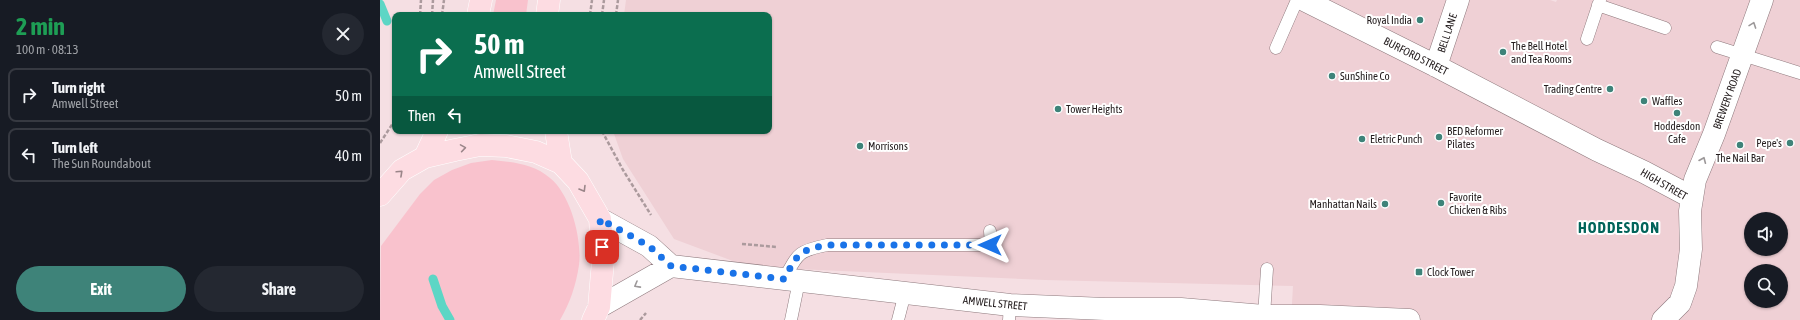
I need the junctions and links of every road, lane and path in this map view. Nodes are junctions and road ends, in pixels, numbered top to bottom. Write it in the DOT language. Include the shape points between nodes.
graph roads {
  1 [pos="421,0"];
  2 [pos="433,0"];
  3 [pos="444,0"];
  4 [pos="480,0"];
  5 [pos="549,0"];
  6 [pos="592,0"];
  7 [pos="604,0"];
  8 [pos="618,0"];
  9 [pos="1297,0"];
  10 [pos="1304,0"];
  11 [pos="1458,0"];
  12 [pos="1762,0"];
  13 [pos="1599,2"];
  14 [pos="420,12"];
  15 [pos="432,12"];
  16 [pos="442,12"];
  17 [pos="478,12"];
  18 [pos="547,12"];
  19 [pos="590,12"];
  20 [pos="602,12"];
  21 [pos="616,12"];
  22 [pos="1665,28"];
  23 [pos="1587,39"];
  24 [pos="1717,47"];
  25 [pos="1276,48"];
  26 [pos="1742,56"];
  27 [pos="1436,66"];
  28 [pos="1800,73"];
  29 [pos="1527,114"];
  30 [pos="392,125"];
  31 [pos="436,134"];
  32 [pos="556,134"];
  33 [pos="604,134"];
  34 [pos="380,143"];
  35 [pos="425,157"];
  36 [pos="561,163"];
  37 [pos="380,195"];
  38 [pos="1691,197"];
  39 [pos="600,219"];
  40 [pos="653,219"];
  41 [pos="990,231"];
  42 [pos="739,244"];
  43 [pos="808,249"];
  44 [pos="671,266"];
  45 [pos="1267,269"];
  46 [pos="792,280"];
  47 [pos="906,293"];
  48 [pos="596,313"];
  49 [pos="1009,313"];
  50 [pos="1264,318"];
  51 [pos="1668,319"];
  52 [pos="791,320"];
  53 [pos="898,320"];
  54 [pos="1406,320"];
  55 [pos="1409,320"];
  1 -- 14 [label="path"];
  2 -- 15 [label="path"];
  3 -- 16 [label="path"];
  4 -- 17 [label="main road"];
  5 -- 18 [label="main road"];
  6 -- 19 [label="path"];
  7 -- 20 [label="path"];
  8 -- 21 [label="path"];
  9 -- 25 [label="lane"];
  10 -- 27 [label="street, BURFORD STREET"];
  11 -- 27 [label="street, BELL LANE"];
  26 -- 12 [label="street, BREWERY ROAD, one-way"];
  13 -- 22 [label="lane"];
  13 -- 23 [label="lane"];
  24 -- 26 [label="lane"];
  26 -- 28 [label="lane"];
  38 -- 26 [label="street, BREWERY ROAD, one-way" via="1695,180"];
  27 -- 29 [label="street, BURFORD STREET"];
  29 -- 38 [label="street, HIGH STREET"];
  30 -- 34 [label="path"];
  31 -- 35 [label="main road"];
  32 -- 36 [label="main road"];
  33 -- 40 [label="path" via="622,170"];
  35 -- 36 [label="main road, one-way" via="480,145 506,146 536,152"];
  37 -- 35 [label="main road, one-way" via="402,170"];
  36 -- 39 [label="main road, one-way" via="578,181"];
  38 -- 51 [label="street, HIGH STREET" via="1691,249 1686,286 1680,303"];
  39 -- 44 [label="street" via="649,246"];
  39 -- 48 [label="main road" via="603,261"];
  41 -- 43 [label="lane" via="990,245 827,245"];
  42 -- 43 [label="path"];
  43 -- 46 [label="lane" via="797,255"];
  44 -- 46 [label="street, AMWELL STREET"];
  44 -- 48 [label="street, one-way"];
  45 -- 50 [label="lane"];
  46 -- 47 [label="street, AMWELL STREET"];
  46 -- 52 [label="lane"];
  47 -- 49 [label="street, AMWELL STREET"];
  47 -- 53 [label="lane"];
  49 -- 50 [label="street, AMWELL STREET" via="1181,309"];
  50 -- 54 [label="street, AMWELL STREET" via="1320,316"];
  54 -- 55 [label="street"];
}
